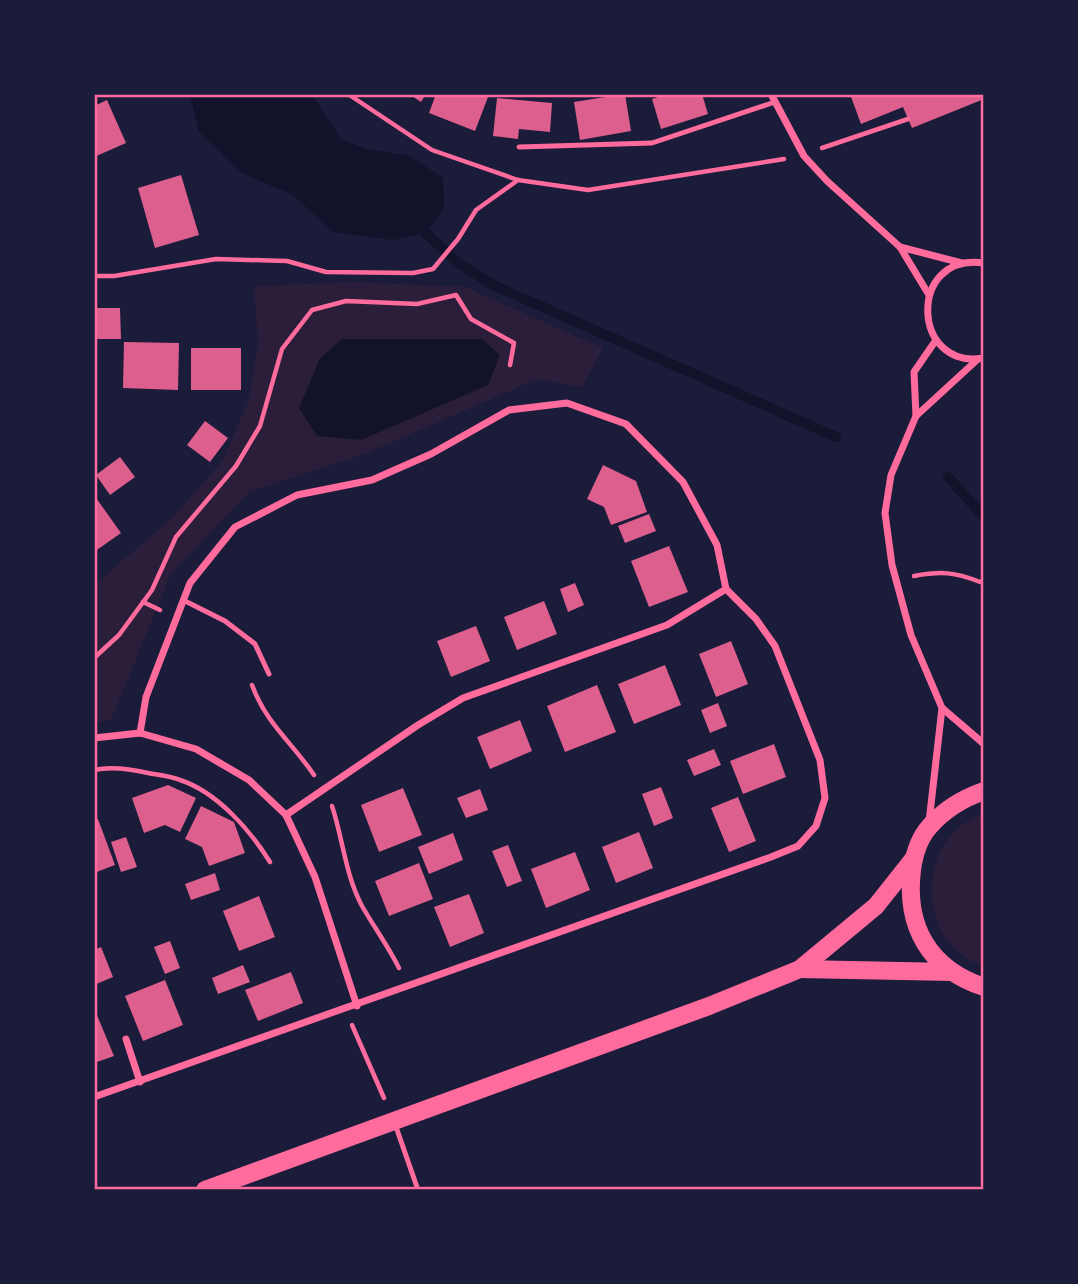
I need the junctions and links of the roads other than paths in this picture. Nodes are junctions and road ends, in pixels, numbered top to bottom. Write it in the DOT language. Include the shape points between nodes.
graph roads {
  1 [pos="773,98"];
  2 [pos="519,147"];
  3 [pos="900,247"];
  4 [pos="962,263"];
  5 [pos="984,263"];
  6 [pos="929,295"];
  7 [pos="936,340"];
  8 [pos="981,359"];
  9 [pos="916,416"];
  10 [pos="726,589"];
  11 [pos="183,600"];
  12 [pos="269,674"];
  13 [pos="942,708"];
  14 [pos="140,733"];
  15 [pos="94,738"];
  16 [pos="984,744"];
  17 [pos="984,791"];
  18 [pos="286,815"];
  19 [pos="929,827"];
  20 [pos="914,858"];
  21 [pos="800,969"];
  22 [pos="952,972"];
  23 [pos="984,987"];
  24 [pos="357,1006"];
  25 [pos="126,1039"];
  26 [pos="139,1082"];
  27 [pos="94,1097"];
  28 [pos="394,1121"];
  29 [pos="205,1189"];
  30 [pos="418,1189"];
  1 -- 2 [label="lane" via="652,143"];
  1 -- 3 [label="street" via="804,156"];
  3 -- 4 [label="street"];
  3 -- 6 [label="street"];
  4 -- 5 [label="street"];
  4 -- 6 [label="street" via="948,269"];
  6 -- 7 [label="street" via="927,318"];
  7 -- 8 [label="street" via="954,355"];
  7 -- 9 [label="street" via="914,372"];
  8 -- 9 [label="street"];
  9 -- 13 [label="street" via="891,475 885,513 911,635"];
  10 -- 11 [label="street" via="717,545 683,482 626,424 567,403 509,410 432,454 372,480 297,495 235,527 190,583"];
  10 -- 18 [label="street" via="667,625 463,698"];
  10 -- 24 [label="street" via="775,646 820,760 825,798 816,826 798,846 771,857"];
  11 -- 12 [label="lane" via="225,621 255,644"];
  11 -- 14 [label="street" via="146,697"];
  13 -- 16 [label="street"];
  13 -- 19 [label="street"];
  14 -- 15 [label="street"];
  14 -- 18 [label="street" via="196,749 249,780"];
  17 -- 19 [label="main road" via="951,807"];
  18 -- 24 [label="street" via="315,877"];
  19 -- 20 [label="main road"];
  20 -- 21 [label="main road" via="876,906"];
  20 -- 22 [label="main road" via="909,891 917,931 930,952"];
  21 -- 22 [label="main road"];
  21 -- 28 [label="main road"];
  22 -- 23 [label="main road"];
  24 -- 26 [label="street"];
  25 -- 26 [label="street"];
  26 -- 27 [label="street"];
  28 -- 29 [label="main road"];
  28 -- 30 [label="lane"];
}
